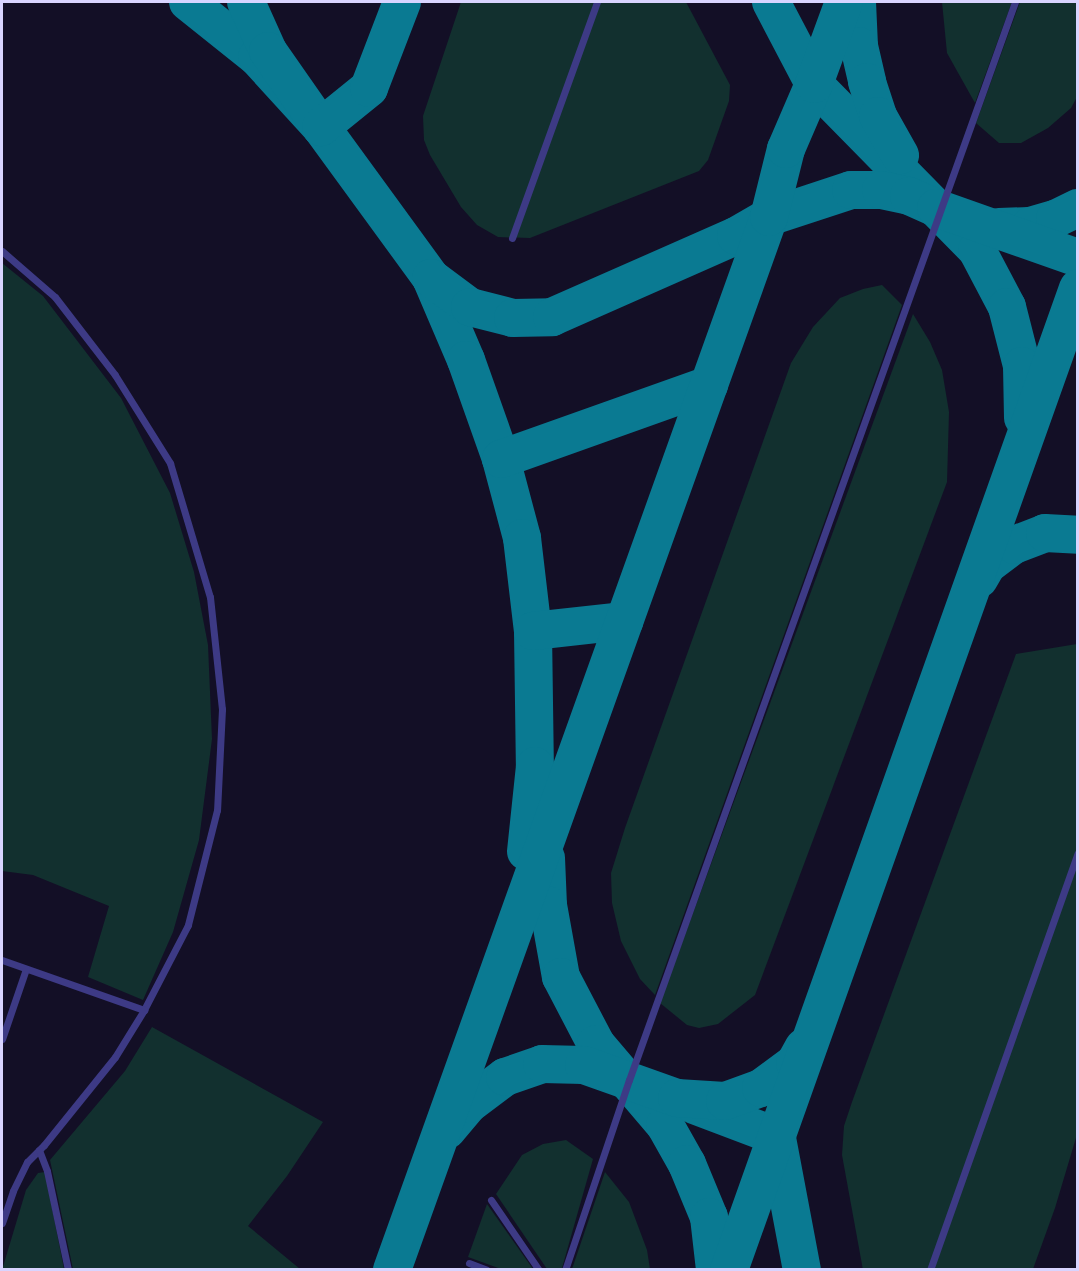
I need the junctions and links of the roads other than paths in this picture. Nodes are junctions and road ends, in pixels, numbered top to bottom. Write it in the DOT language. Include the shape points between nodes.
graph roads {
  1 [pos="597,2"];
  2 [pos="1016,2"];
  3 [pos="512,238"];
  4 [pos="2,251"];
  5 [pos="1077,853"];
  6 [pos="2,960"];
  7 [pos="27,969"];
  8 [pos="144,1010"];
  9 [pos="2,1039"];
  10 [pos="39,1150"];
  11 [pos="491,1200"];
  12 [pos="2,1223"];
  13 [pos="469,1263"];
  14 [pos="68,1269"];
  15 [pos="487,1269"];
  16 [pos="540,1269"];
  17 [pos="565,1269"];
  18 [pos="930,1269"];
  1 -- 3 [label="lane"];
  2 -- 17 [label="lane" via="629,1080"];
  4 -- 8 [label="lane" via="55,297 115,375 170,463 210,597 222,709 217,810 188,925"];
  5 -- 18 [label="lane"];
  6 -- 7 [label="lane"];
  7 -- 8 [label="lane"];
  7 -- 9 [label="lane"];
  8 -- 10 [label="lane" via="116,1057"];
  10 -- 12 [label="lane" via="27,1162"];
  10 -- 14 [label="lane"];
  11 -- 16 [label="lane"];
  13 -- 15 [label="lane"];
}
